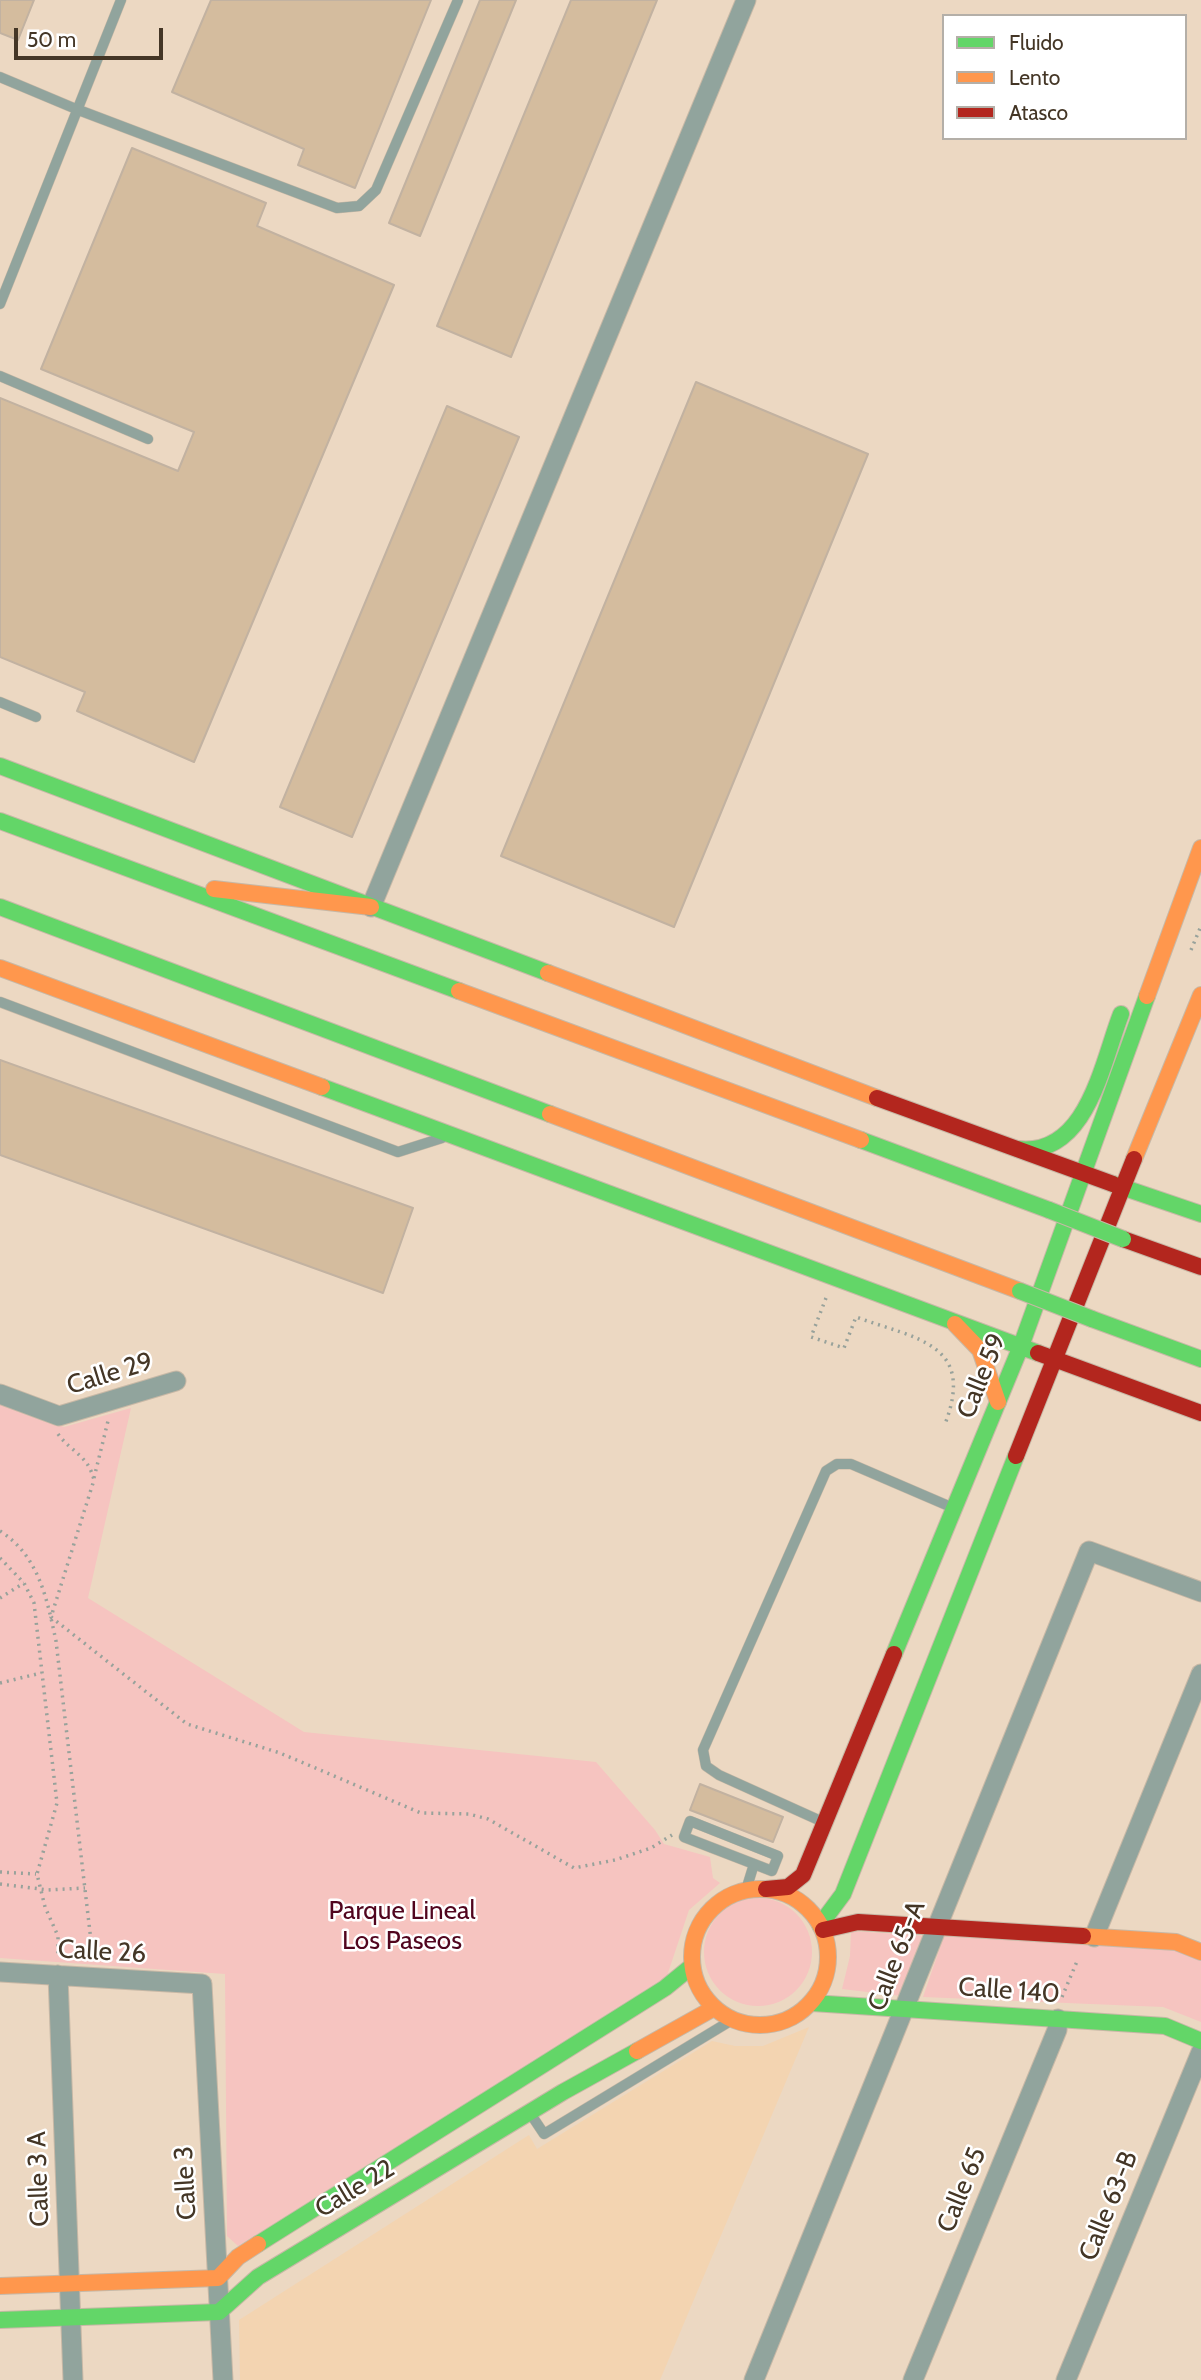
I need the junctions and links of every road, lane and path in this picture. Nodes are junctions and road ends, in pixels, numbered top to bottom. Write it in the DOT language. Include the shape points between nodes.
graph roads {
  1 [pos="121,0"];
  2 [pos="458,0"];
  3 [pos="746,0"];
  4 [pos="0,77"];
  5 [pos="76,109"];
  6 [pos="0,304"];
  7 [pos="0,376"];
  8 [pos="148,439"];
  9 [pos="0,702"];
  10 [pos="36,717"];
  11 [pos="0,766"];
  12 [pos="0,821"];
  13 [pos="1201,848"];
  14 [pos="1190,877"];
  15 [pos="165,884"];
  16 [pos="0,907"];
  17 [pos="371,907"];
  18 [pos="0,968"];
  19 [pos="1201,995"];
  20 [pos="0,1002"];
  21 [pos="452,1135"];
  22 [pos="1005,1146"];
  23 [pos="1082,1174"];
  24 [pos="1122,1186"];
  25 [pos="1201,1214"];
  26 [pos="1201,1267"];
  27 [pos="826,1298"];
  28 [pos="858,1310"];
  29 [pos="856,1317"];
  30 [pos="948,1318"];
  31 [pos="1021,1346"];
  32 [pos="1055,1359"];
  33 [pos="1201,1359"];
  34 [pos="176,1381"];
  35 [pos="0,1394"];
  36 [pos="114,1400"];
  37 [pos="998,1402"];
  38 [pos="1201,1413"];
  39 [pos="55,1415"];
  40 [pos="945,1424"];
  41 [pos="94,1480"];
  42 [pos="954,1509"];
  43 [pos="0,1531"];
  44 [pos="0,1558"];
  45 [pos="24,1583"];
  46 [pos="1201,1592"];
  47 [pos="0,1598"];
  48 [pos="51,1617"];
  49 [pos="41,1673"];
  50 [pos="1201,1674"];
  51 [pos="0,1683"];
  52 [pos="825,1823"];
  53 [pos="684,1837"];
  54 [pos="754,1864"];
  55 [pos="0,1872"];
  56 [pos="37,1874"];
  57 [pos="0,1884"];
  58 [pos="85,1888"];
  59 [pos="41,1889"];
  60 [pos="766,1889"];
  61 [pos="746,1890"];
  62 [pos="822,1927"];
  63 [pos="936,1927"];
  64 [pos="1094,1937"];
  65 [pos="1201,1952"];
  66 [pos="1079,1958"];
  67 [pos="692,1966"];
  68 [pos="0,1972"];
  69 [pos="60,1976"];
  70 [pos="96,1978"];
  71 [pos="202,1984"];
  72 [pos="811,2003"];
  73 [pos="714,2008"];
  74 [pos="904,2009"];
  75 [pos="1058,2012"];
  76 [pos="732,2020"];
  77 [pos="1201,2040"];
  78 [pos="1201,2052"];
  79 [pos="530,2113"];
  80 [pos="218,2278"];
  81 [pos="69,2283"];
  82 [pos="0,2286"];
  83 [pos="219,2312"];
  84 [pos="70,2317"];
  85 [pos="0,2320"];
  86 [pos="73,2380"];
  87 [pos="223,2380"];
  88 [pos="754,2380"];
  89 [pos="913,2380"];
  90 [pos="1066,2380"];
  1 -- 5 [label="lane"];
  2 -- 5 [label="lane" via="376,190 359,206 337,208"];
  3 -- 17 [label="street"];
  4 -- 5 [label="lane"];
  5 -- 6 [label="lane"];
  7 -- 8 [label="lane"];
  9 -- 10 [label="lane"];
  11 -- 17 [label="main road"];
  12 -- 15 [label="main road"];
  13 -- 14 [label="main road, Calle 59"];
  14 -- 22 [label="main road" via="1129,994 1074,1127 1051,1147 1033,1152"];
  14 -- 23 [label="main road, Calle 59"];
  15 -- 17 [label="main road"];
  15 -- 26 [label="main road, bridge"];
  16 -- 33 [label="main road, bridge"];
  17 -- 22 [label="main road"];
  18 -- 21 [label="main road"];
  19 -- 24 [label="main road"];
  20 -- 21 [label="lane" via="398,1152"];
  21 -- 30 [label="main road"];
  22 -- 23 [label="main road"];
  23 -- 24 [label="main road"];
  23 -- 31 [label="main road, Calle 59"];
  24 -- 25 [label="main road"];
  24 -- 32 [label="main road"];
  27 -- 29 [label="path" via="811,1337 844,1348"];
  28 -- 29 [label="path"];
  29 -- 40 [label="path" via="928,1343 943,1356 951,1366 955,1387"];
  30 -- 31 [label="main road"];
  30 -- 37 [label="main road" via="980,1350"];
  31 -- 32 [label="main road"];
  31 -- 37 [label="main road, Calle 59"];
  32 -- 38 [label="main road"];
  32 -- 62 [label="main road" via="843,1894"];
  34 -- 36 [label="street, Calle 29"];
  35 -- 39 [label="street"];
  36 -- 39 [label="street, Calle 29"];
  36 -- 41 [label="path"];
  37 -- 42 [label="main road, Calle 59"];
  39 -- 41 [label="path" via="52,1427 77,1450"];
  41 -- 48 [label="path"];
  42 -- 52 [label="main road, Calle 59"];
  42 -- 52 [label="lane" via="851,1464 837,1464 826,1471 703,1750 706,1766 719,1776"];
  43 -- 48 [label="path" via="32,1562"];
  44 -- 45 [label="path"];
  45 -- 47 [label="path"];
  45 -- 49 [label="path" via="34,1603"];
  46 -- 63 [label="street, Calle 65-A" via="1089,1551"];
  48 -- 53 [label="path" via="187,1724 280,1753 421,1813 488,1819 574,1868 651,1848 669,1835"];
  48 -- 58 [label="path"];
  49 -- 51 [label="path"];
  49 -- 56 [label="path" via="57,1803"];
  50 -- 64 [label="street"];
  52 -- 60 [label="main road, Calle 59" via="803,1875 788,1887"];
  53 -- 54 [label="lane"];
  53 -- 54 [label="lane" via="690,1821 778,1856 772,1871"];
  54 -- 61 [label="lane"];
  55 -- 56 [label="path"];
  56 -- 59 [label="path"];
  57 -- 59 [label="path"];
  58 -- 59 [label="path"];
  58 -- 70 [label="path"];
  59 -- 69 [label="path" via="58,1936"];
  60 -- 61 [label="main road"];
  60 -- 62 [label="main road" via="807,1907"];
  61 -- 67 [label="main road" via="726,1897 710,1910 692,1946"];
  62 -- 63 [label="main road" via="858,1922"];
  62 -- 72 [label="main road" via="828,1968"];
  63 -- 64 [label="main road"];
  63 -- 74 [label="street, Calle 65-A"];
  64 -- 65 [label="main road" via="1176,1942"];
  66 -- 75 [label="path"];
  67 -- 73 [label="main road" via="699,1989"];
  67 -- 80 [label="main road, Calle 22" via="653,1996 238,2257"];
  68 -- 69 [label="street, Calle 26"];
  69 -- 70 [label="street, Calle 26"];
  69 -- 81 [label="street, Calle 3 A"];
  70 -- 71 [label="street, Calle 26"];
  71 -- 80 [label="street, Calle 3"];
  72 -- 74 [label="main road, Calle 140"];
  72 -- 76 [label="main road" via="774,2025"];
  73 -- 76 [label="main road"];
  73 -- 79 [label="main road, Calle 22"];
  74 -- 75 [label="main road, Calle 140"];
  74 -- 88 [label="street, Calle 65-A"];
  75 -- 77 [label="main road, Calle 140" via="1165,2026"];
  75 -- 89 [label="street, Calle 65" via="1057,2030"];
  76 -- 79 [label="lane" via="544,2134"];
  78 -- 90 [label="street, Calle 63-B"];
  79 -- 83 [label="main road, Calle 22" via="258,2277"];
  80 -- 81 [label="main road"];
  80 -- 83 [label="street, Calle 3"];
  81 -- 82 [label="main road"];
  81 -- 84 [label="street, Calle 3 A"];
  83 -- 84 [label="main road"];
  83 -- 87 [label="street, Calle 3"];
  84 -- 85 [label="main road"];
  84 -- 86 [label="street, Calle 3 A"];
}
